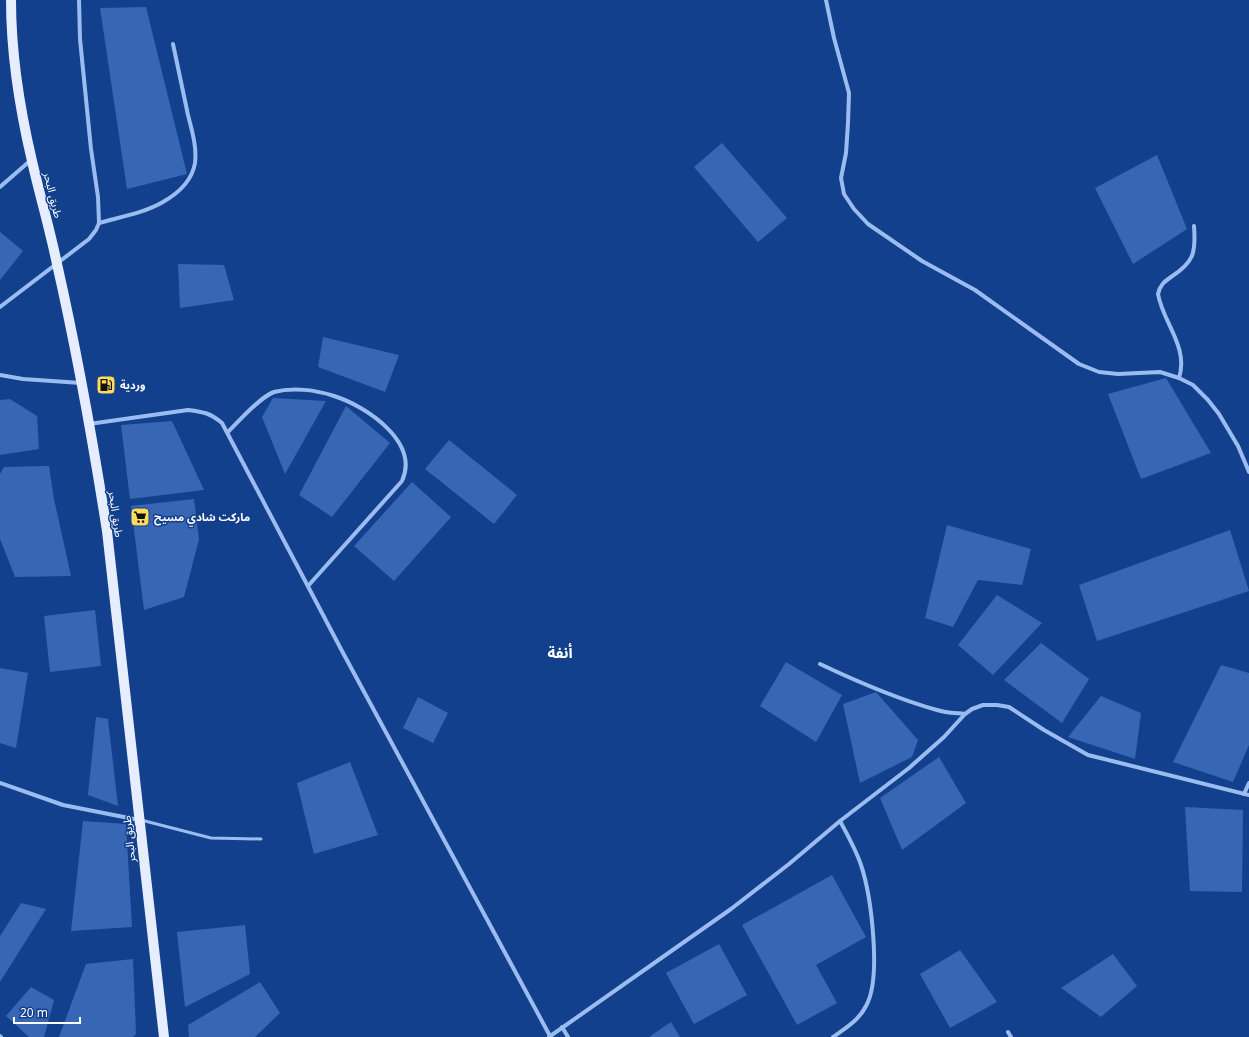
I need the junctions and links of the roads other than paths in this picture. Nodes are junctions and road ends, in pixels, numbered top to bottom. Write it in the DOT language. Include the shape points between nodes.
graph roads {
  1 [pos="11,0"];
  2 [pos="79,0"];
  3 [pos="826,0"];
  4 [pos="173,44"];
  5 [pos="31,160"];
  6 [pos="0,187"];
  7 [pos="99,223"];
  8 [pos="1194,226"];
  9 [pos="57,263"];
  10 [pos="0,307"];
  11 [pos="0,374"];
  12 [pos="1179,378"];
  13 [pos="82,383"];
  14 [pos="89,424"];
  15 [pos="228,432"];
  16 [pos="1249,472"];
  17 [pos="308,586"];
  18 [pos="820,664"];
  19 [pos="965,714"];
  20 [pos="0,783"];
  21 [pos="1249,784"];
  22 [pos="1244,794"];
  23 [pos="1249,795"];
  24 [pos="140,820"];
  25 [pos="840,821"];
  26 [pos="261,839"];
  27 [pos="562,1027"];
  28 [pos="1008,1032"];
  29 [pos="164,1037"];
  30 [pos="549,1037"];
  31 [pos="568,1037"];
  32 [pos="833,1037"];
  33 [pos="1011,1037"];
  1 -- 5 [label="main road, طريق البحر" via="18,85"];
  2 -- 7 [label="street" via="80,39"];
  3 -- 12 [label="street" via="849,93 841,178 844,194 868,224 922,261 975,290 1079,364 1099,372 1160,372"];
  4 -- 7 [label="street" via="194,144 195,163 191,174 175,194 162,202"];
  5 -- 6 [label="street"];
  5 -- 9 [label="main road, طريق البحر"];
  7 -- 9 [label="street" via="89,239"];
  8 -- 12 [label="street" via="1195,243 1192,257 1184,268 1162,284 1158,294 1180,350 1182,366"];
  9 -- 10 [label="street"];
  9 -- 13 [label="main road, طريق البحر"];
  11 -- 13 [label="street" via="23,379"];
  12 -- 16 [label="street" via="1199,390 1219,414 1238,446"];
  13 -- 14 [label="main road, طريق البحر"];
  14 -- 15 [label="street" via="188,410 212,415"];
  14 -- 24 [label="main road, طريق البحر" via="107,531"];
  15 -- 17 [label="street"];
  15 -- 17 [label="street" via="265,396 284,390 306,390 333,395 374,416 401,446 407,466 402,482"];
  17 -- 30 [label="street"];
  18 -- 19 [label="street" via="865,685 939,711"];
  19 -- 22 [label="street" via="983,705 997,704 1009,707 1088,755"];
  19 -- 25 [label="street" via="909,768"];
  20 -- 24 [label="street" via="63,805"];
  21 -- 22 [label="street"];
  22 -- 23 [label="street"];
  24 -- 26 [label="lane" via="212,838"];
  24 -- 29 [label="main road, طريق البحر"];
  25 -- 27 [label="street" via="731,909"];
  25 -- 32 [label="street" via="856,851 865,877 871,912 874,977 867,1005 854,1022"];
  27 -- 30 [label="street"];
  27 -- 31 [label="street"];
  28 -- 33 [label="street"];
}
